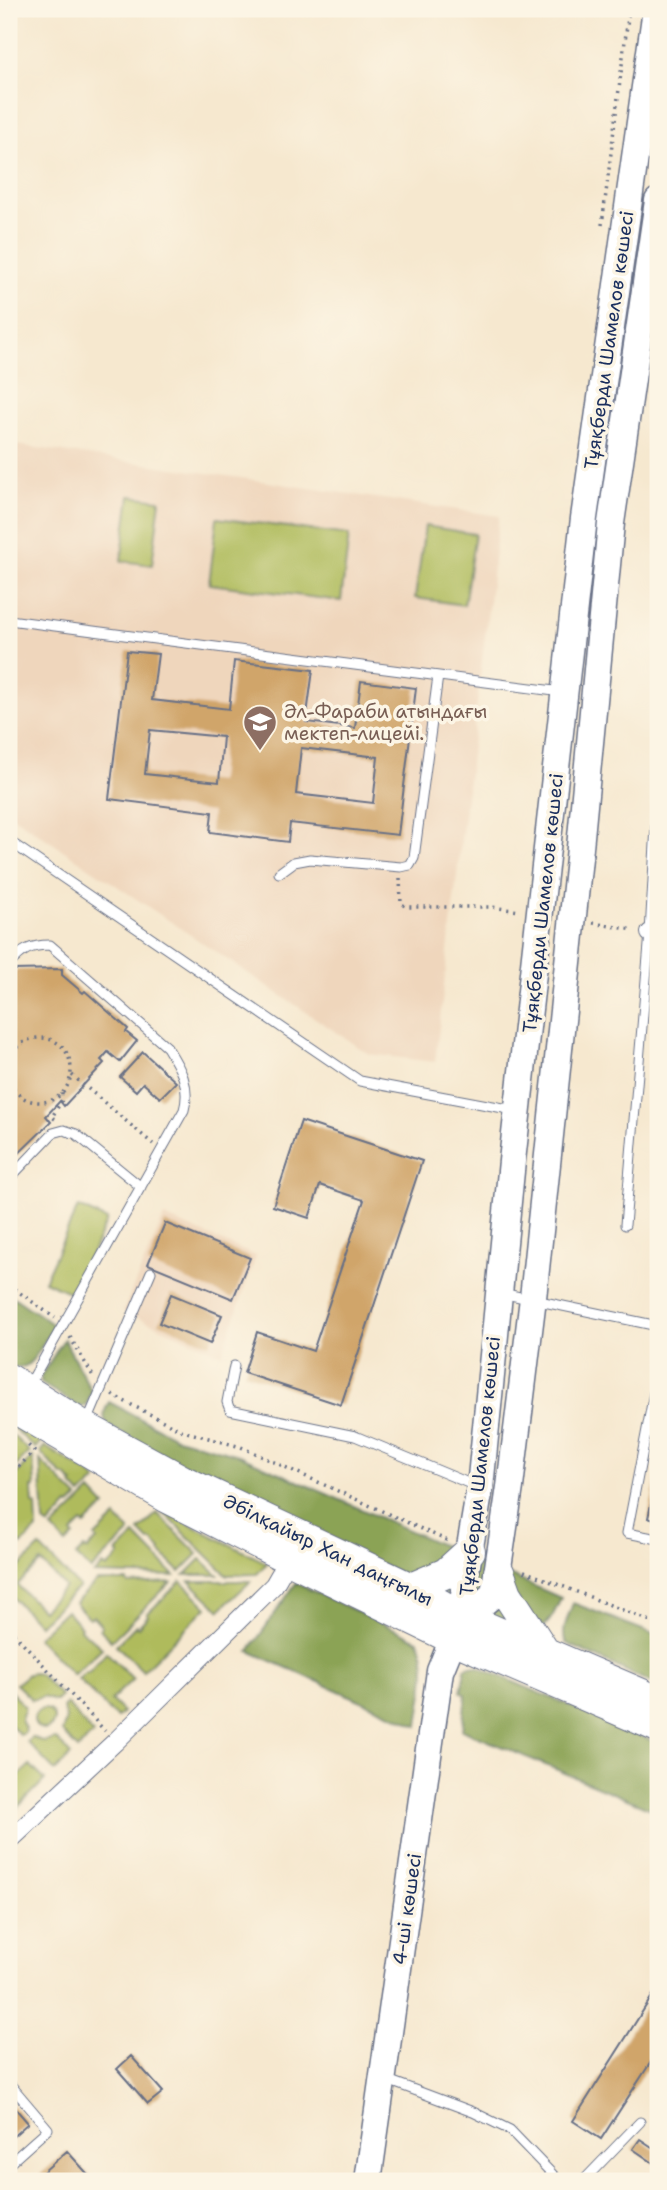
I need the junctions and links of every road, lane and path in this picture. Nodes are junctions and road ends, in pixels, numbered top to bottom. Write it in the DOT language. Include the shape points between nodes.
graph roads {
  1 [pos="656,9"];
  2 [pos="658,201"];
  3 [pos="9,620"];
  4 [pos="439,676"];
  5 [pos="566,692"];
  6 [pos="658,790"];
  7 [pos="9,841"];
  8 [pos="548,853"];
  9 [pos="579,858"];
  10 [pos="401,867"];
  11 [pos="279,873"];
  12 [pos="541,914"];
  13 [pos="573,920"];
  14 [pos="654,933"];
  15 [pos="9,965"];
  16 [pos="9,1059"];
  17 [pos="72,1075"];
  18 [pos="9,1081"];
  19 [pos="62,1093"];
  20 [pos="519,1111"];
  21 [pos="57,1122"];
  22 [pos="161,1151"];
  23 [pos="9,1180"];
  24 [pos="141,1187"];
  25 [pos="625,1225"];
  26 [pos="151,1272"];
  27 [pos="499,1292"];
  28 [pos="533,1298"];
  29 [pos="658,1326"];
  30 [pos="234,1366"];
  31 [pos="658,1371"];
  32 [pos="15,1392"];
  33 [pos="109,1393"];
  34 [pos="85,1427"];
  35 [pos="17,1435"];
  36 [pos="9,1477"];
  37 [pos="480,1488"];
  38 [pos="658,1539"];
  39 [pos="471,1551"];
  40 [pos="289,1559"];
  41 [pos="499,1567"];
  42 [pos="411,1588"];
  43 [pos="658,1624"];
  44 [pos="9,1628"];
  45 [pos="459,1628"];
  46 [pos="544,1651"];
  47 [pos="658,1701"];
  48 [pos="658,1727"];
  49 [pos="115,1742"];
  50 [pos="9,1841"];
  51 [pos="384,2078"];
  52 [pos="9,2083"];
  53 [pos="640,2122"];
  54 [pos="9,2164"];
  55 [pos="368,2181"];
  56 [pos="559,2181"];
  57 [pos="583,2181"];
  1 -- 5 [label="street, Тұяқберди Шамелов көшесі" via="584,518"];
  2 -- 9 [label="street, Тұяқберди Шамелов көшесі" via="611,523"];
  3 -- 4 [label="lane"];
  4 -- 5 [label="lane"];
  4 -- 10 [label="lane" via="414,858"];
  5 -- 8 [label="street, Тұяқберди Шамелов көшесі"];
  6 -- 14 [label="lane"];
  7 -- 20 [label="lane" via="360,1081"];
  8 -- 9 [label="street"];
  8 -- 12 [label="street, Тұяқберди Шамелов көшесі"];
  9 -- 13 [label="street, Тұяқберди Шамелов көшесі"];
  10 -- 11 [label="lane" via="310,859 294,862"];
  10 -- 12 [label="path" via="401,904 408,907 491,907"];
  12 -- 20 [label="street, Тұяқберди Шамелов көшесі"];
  13 -- 14 [label="path"];
  13 -- 28 [label="street, Тұяқберди Шамелов көшесі"];
  14 -- 25 [label="lane"];
  15 -- 22 [label="lane" via="23,949 50,945 167,1047 187,1084 188,1097"];
  16 -- 17 [label="path" via="23,1042 43,1038 62,1046"];
  17 -- 19 [label="path"];
  17 -- 22 [label="path"];
  18 -- 19 [label="path" via="22,1098 32,1102 54,1100"];
  19 -- 21 [label="path" via="52,1117"];
  20 -- 27 [label="street, Тұяқберди Шамелов көшесі"];
  22 -- 24 [label="lane"];
  23 -- 24 [label="lane" via="53,1133 64,1130 76,1134"];
  24 -- 32 [label="lane"];
  26 -- 34 [label="lane"];
  27 -- 28 [label="lane"];
  27 -- 37 [label="street, Тұяқберди Шамелов көшесі"];
  28 -- 29 [label="lane"];
  28 -- 41 [label="street, Тұяқберди Шамелов көшесі"];
  30 -- 37 [label="lane" via="227,1402 230,1410 355,1436"];
  31 -- 38 [label="lane" via="627,1533"];
  32 -- 34 [label="main road, Әбілқайыр Хан даңғылы"];
  32 -- 40 [label="main road, Әбілқайыр Хан даңғылы" via="166,1497"];
  33 -- 39 [label="path" via="183,1431 241,1447"];
  34 -- 42 [label="main road, Әбілқайыр Хан даңғылы" via="182,1480"];
  35 -- 36 [label="path" via="34,1451"];
  37 -- 39 [label="street, Тұяқберди Шамелов көшесі"];
  39 -- 42 [label="main road" via="446,1573"];
  39 -- 45 [label="street, Тұяқберди Шамелов көшесі"];
  40 -- 45 [label="main road, Әбілқайыр Хан даңғылы"];
  40 -- 49 [label="street" via="274,1585"];
  41 -- 43 [label="path"];
  41 -- 45 [label="street, Тұяқберди Шамелов көшесі" via="495,1594"];
  41 -- 46 [label="main road" via="507,1594"];
  42 -- 45 [label="main road, Әбілқайыр Хан даңғылы"];
  44 -- 49 [label="path"];
  45 -- 46 [label="main road, Әбілқайыр Хан даңғылы"];
  45 -- 48 [label="main road, Әбілқайыр Хан даңғылы"];
  45 -- 51 [label="street, 4-ші көшесі" via="440,1671"];
  46 -- 47 [label="main road, Әбілқайыр Хан даңғылы"];
  49 -- 50 [label="street"];
  51 -- 55 [label="street, 4-ші көшесі"];
  51 -- 56 [label="lane" via="510,2130"];
  52 -- 54 [label="lane" via="48,2129"];
  53 -- 57 [label="lane"];
}
